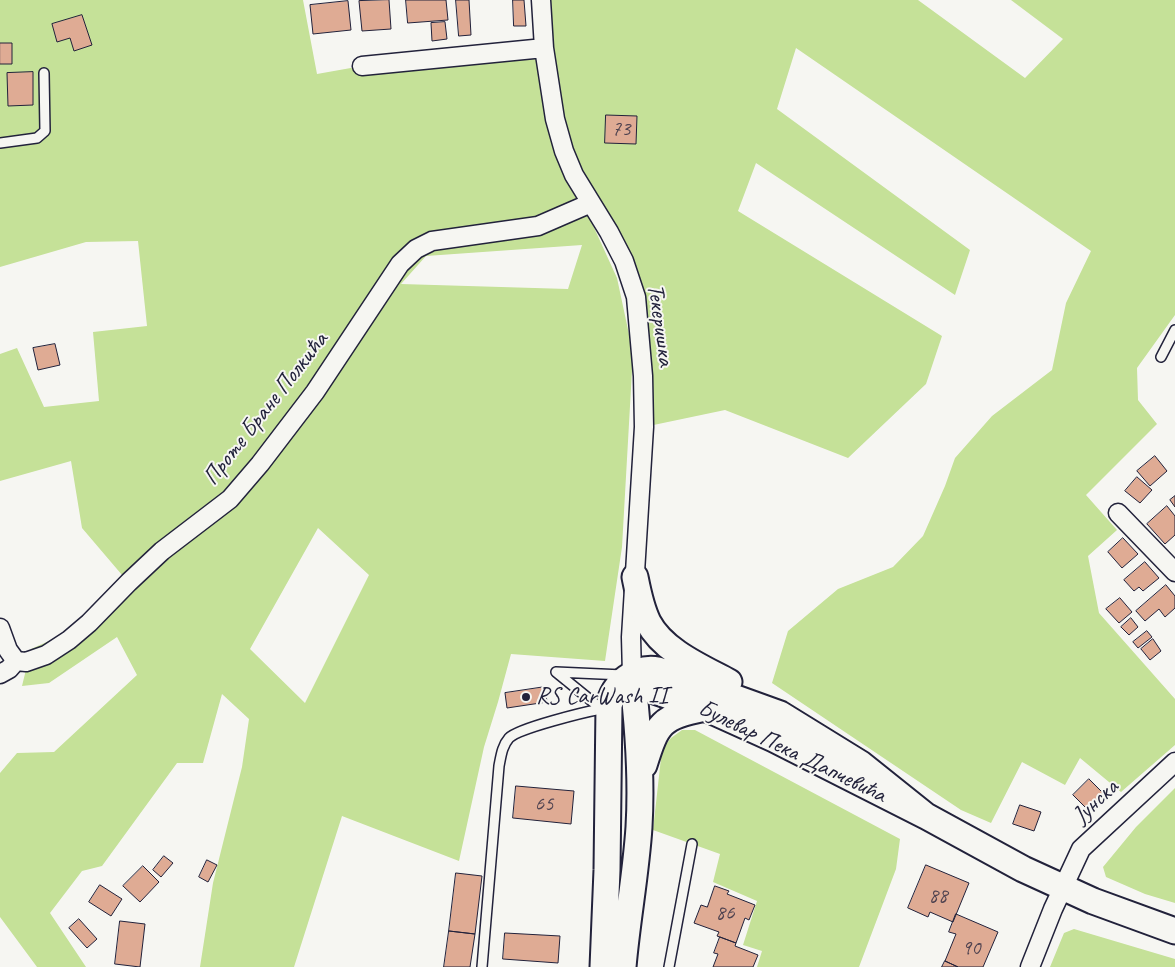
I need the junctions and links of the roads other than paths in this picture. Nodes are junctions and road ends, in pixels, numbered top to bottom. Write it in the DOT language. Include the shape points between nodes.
graph roads {
  1 [pos="541,0"];
  2 [pos="544,48"];
  3 [pos="362,66"];
  4 [pos="44,73"];
  5 [pos="0,144"];
  6 [pos="591,203"];
  7 [pos="1175,330"];
  8 [pos="1161,357"];
  9 [pos="1118,513"];
  10 [pos="1172,563"];
  11 [pos="635,577"];
  12 [pos="0,628"];
  13 [pos="16,661"];
  14 [pos="0,674"];
  15 [pos="632,675"];
  16 [pos="705,708"];
  17 [pos="605,713"];
  18 [pos="780,714"];
  19 [pos="1175,762"];
  20 [pos="640,777"];
  21 [pos="926,816"];
  22 [pos="692,844"];
  23 [pos="1062,887"];
  24 [pos="1175,931"];
  25 [pos="482,967"];
  26 [pos="603,967"];
  27 [pos="623,967"];
  28 [pos="669,967"];
  29 [pos="1030,967"];
  1 -- 2 [label="street, Текеришка"];
  2 -- 3 [label="street"];
  2 -- 6 [label="street, Текеришка" via="555,119 564,151"];
  4 -- 5 [label="lane" via="45,130 37,138"];
  6 -- 11 [label="street, Текеришка" via="624,261 636,297 644,427"];
  6 -- 13 [label="street, Проте Бране Полкића" via="538,226 449,237 416,249 400,264 315,392 230,499 155,558 69,640 40,657 26,662"];
  7 -- 8 [label="lane"];
  9 -- 10 [label="street"];
  11 -- 15 [label="street, Текеришка"];
  11 -- 18 [label="street" via="642,608 657,635 688,659"];
  12 -- 13 [label="street"];
  13 -- 14 [label="street"];
  15 -- 16 [label="street, Булевар Пека Дапчевића" via="649,689"];
  15 -- 17 [label="street, Булевар Пека Дапчевића" via="618,685"];
  15 -- 17 [label="lane" via="556,672"];
  15 -- 18 [label="street, Булевар Пека Дапчевића" via="644,669 658,670"];
  15 -- 20 [label="street"];
  16 -- 20 [label="street" via="673,716 659,727"];
  16 -- 21 [label="street, Булевар Пека Дапчевића"];
  17 -- 25 [label="lane" via="582,713 521,731 510,736 503,746"];
  17 -- 26 [label="street, Булевар Пека Дапчевића" via="607,870"];
  18 -- 21 [label="street, Булевар Пека Дапчевића" via="861,764"];
  19 -- 23 [label="street, Јунска" via="1087,842"];
  20 -- 27 [label="street" via="639,828"];
  21 -- 23 [label="street, Булевар Пека Дапчевића"];
  22 -- 28 [label="lane"];
  23 -- 24 [label="street, Булевар Пека Дапчевића"];
  23 -- 29 [label="street"];
}
